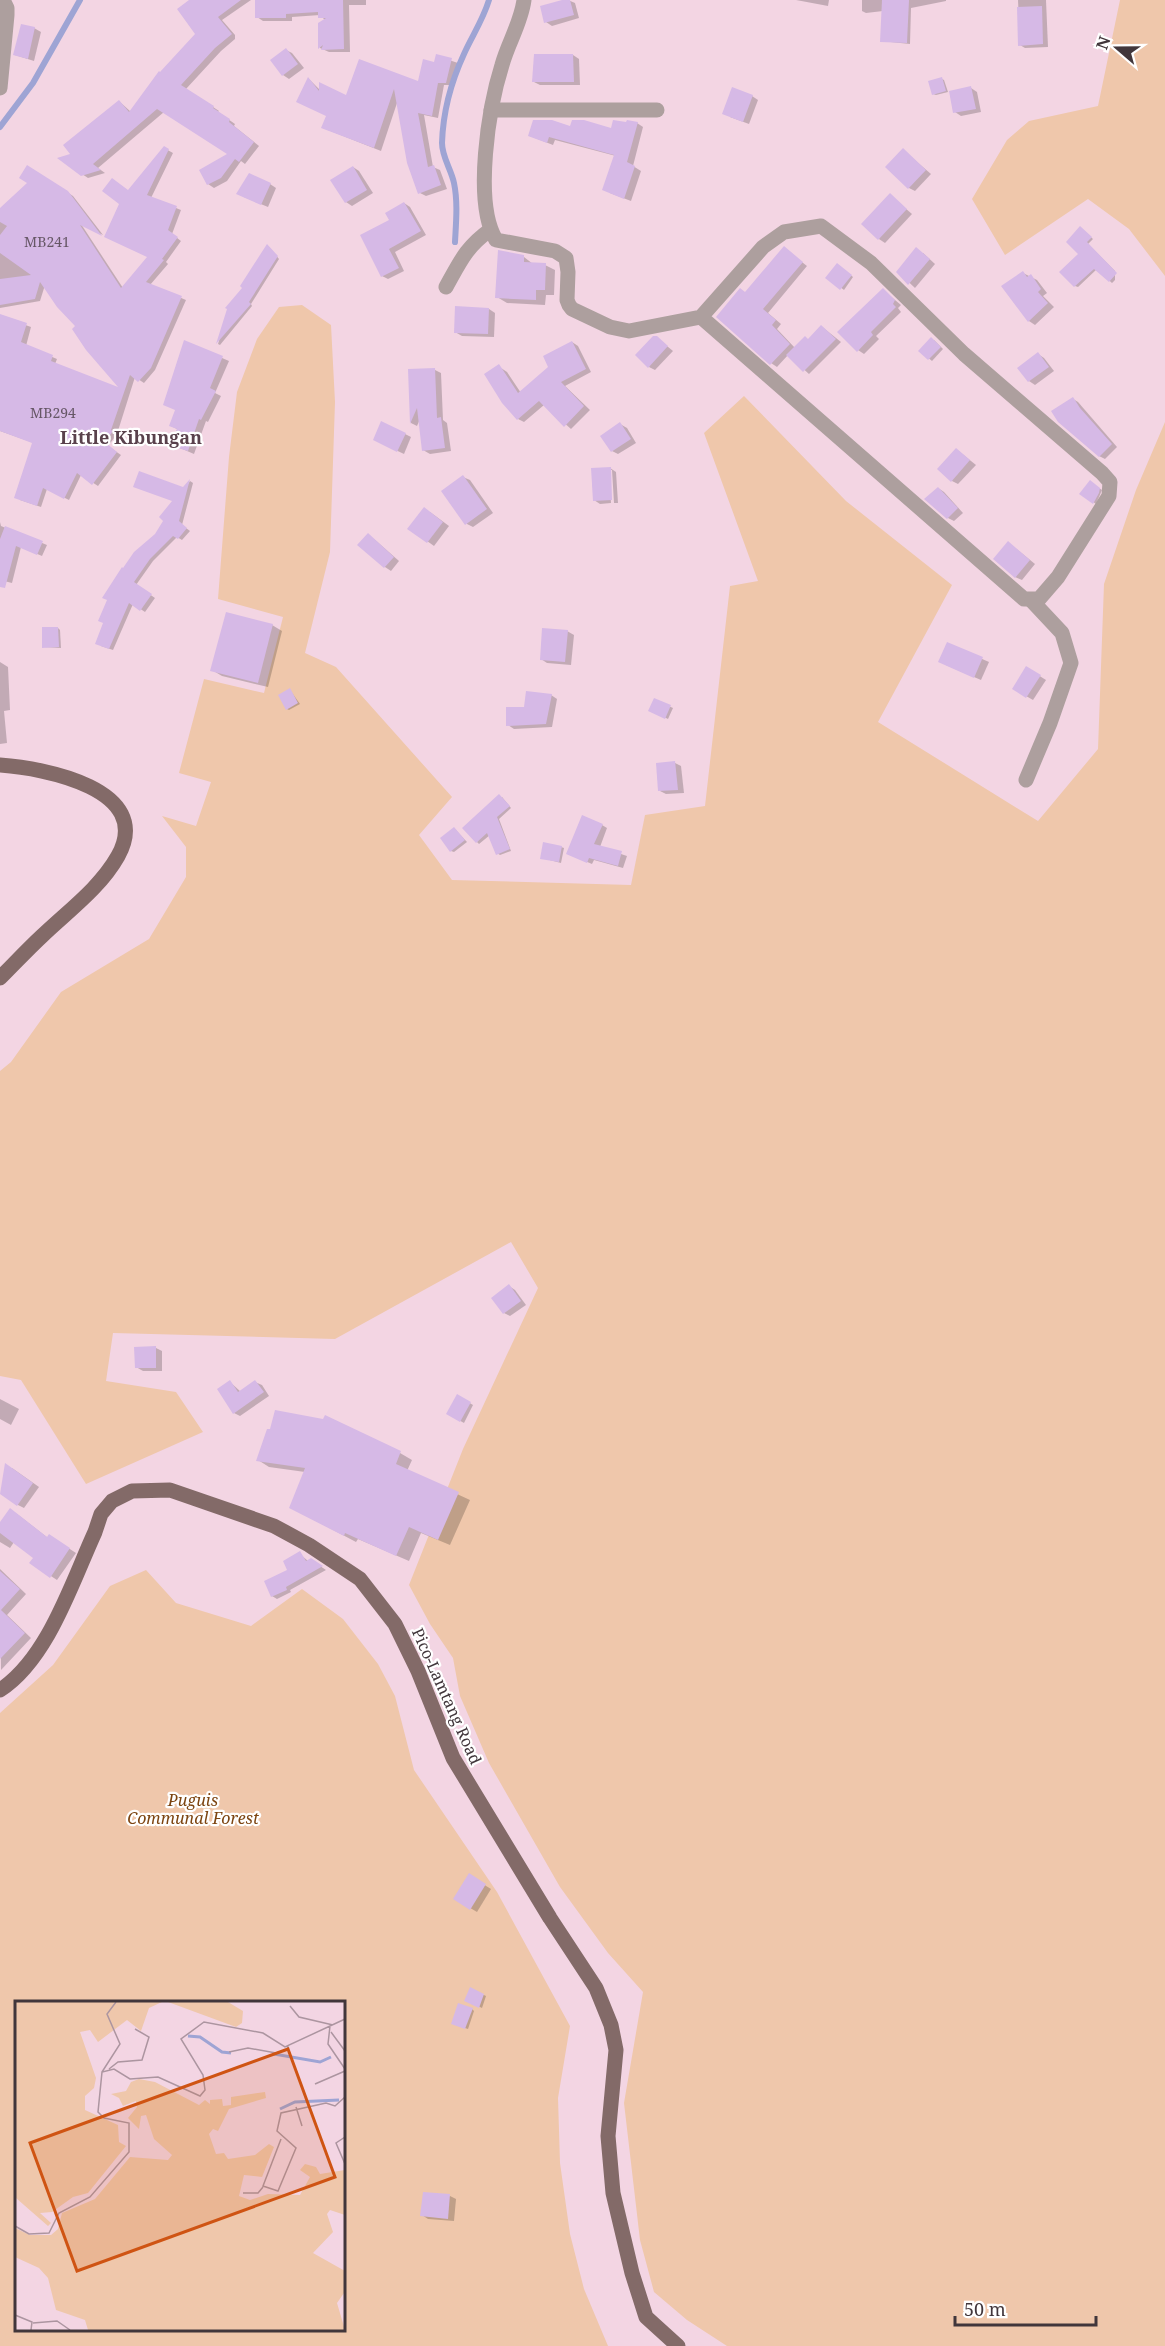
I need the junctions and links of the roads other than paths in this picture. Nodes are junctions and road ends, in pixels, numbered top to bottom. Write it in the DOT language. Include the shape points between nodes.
graph roads {
  1 [pos="3,0"];
  2 [pos="524,0"];
  3 [pos="0,88"];
  4 [pos="491,110"];
  5 [pos="657,110"];
  6 [pos="490,230"];
  7 [pos="446,287"];
  8 [pos="700,317"];
  9 [pos="1032,600"];
  10 [pos="0,765"];
  11 [pos="1026,780"];
  12 [pos="0,978"];
  13 [pos="0,1690"];
  14 [pos="678,2346"];
  1 -- 3 [label="street" via="7,8"];
  2 -- 4 [label="street" via="501,66"];
  4 -- 5 [label="street"];
  4 -- 6 [label="street" via="485,160"];
  6 -- 7 [label="street" via="468,249"];
  6 -- 8 [label="street" via="496,240 562,254 568,263 569,305 610,327 629,331"];
  8 -- 9 [label="street" via="1024,599"];
  8 -- 9 [label="street" via="763,247 784,232 821,226 871,263 964,354 1110,483 1109,496 1058,577 1039,599"];
  9 -- 11 [label="street" via="1062,633 1071,663"];
  10 -- 12 [label="main road" via="35,768 86,784 104,794 124,822 124,842 108,870 78,904"];
  13 -- 14 [label="main road, Pico-Lamtang Road" via="14,1681 44,1642 101,1514 112,1501 132,1491 170,1490 274,1526 360,1579 394,1623 453,1758 596,1988 616,2050 608,2136 613,2193 646,2317"];
}
